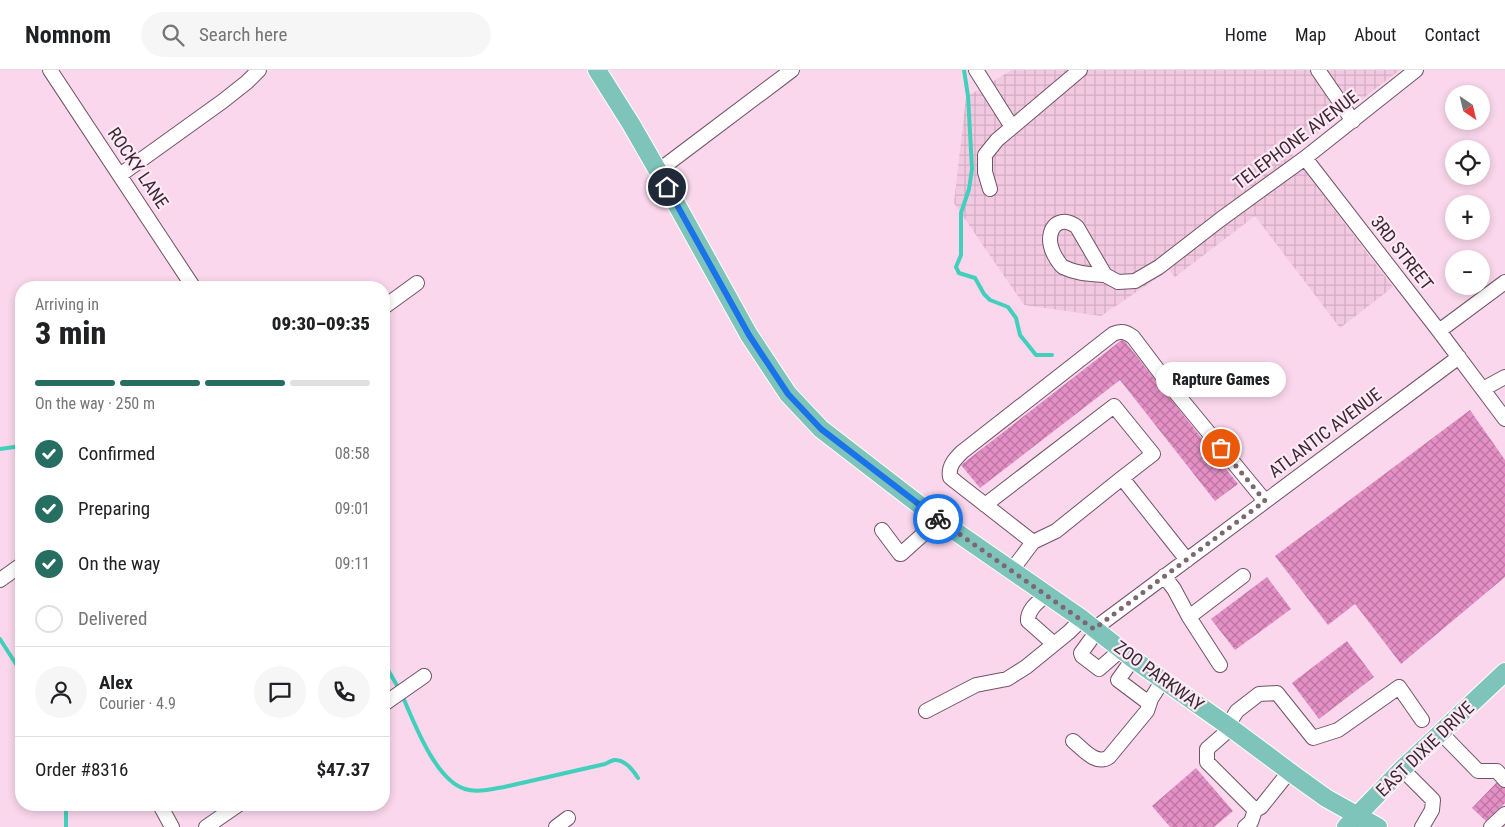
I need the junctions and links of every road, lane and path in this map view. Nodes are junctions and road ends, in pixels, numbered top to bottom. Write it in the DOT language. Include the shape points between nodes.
graph roads {
  1 [pos="50,70"];
  2 [pos="259,70"];
  3 [pos="597,70"];
  4 [pos="792,70"];
  5 [pos="976,70"];
  6 [pos="1080,70"];
  7 [pos="1318,70"];
  8 [pos="1407,73"];
  9 [pos="1353,121"];
  10 [pos="1012,127"];
  11 [pos="1305,158"];
  12 [pos="658,171"];
  13 [pos="120,175"];
  14 [pos="990,189"];
  15 [pos="1105,275"];
  16 [pos="189,281"];
  17 [pos="1505,282"];
  18 [pos="417,283"];
  19 [pos="390,303"];
  20 [pos="1439,331"];
  21 [pos="1459,357"];
  22 [pos="1505,377"];
  23 [pos="1482,389"];
  24 [pos="1505,418"];
  25 [pos="1122,478"];
  26 [pos="1265,501"];
  27 [pos="985,505"];
  28 [pos="939,520"];
  29 [pos="882,530"];
  30 [pos="1033,542"];
  31 [pos="1186,560"];
  32 [pos="15,569"];
  33 [pos="1012,570"];
  34 [pos="1164,576"];
  35 [pos="1243,576"];
  36 [pos="0,580"];
  37 [pos="1046,596"];
  38 [pos="1189,617"];
  39 [pos="1091,626"];
  40 [pos="1054,644"];
  41 [pos="1127,654"];
  42 [pos="1220,665"];
  43 [pos="1505,672"];
  44 [pos="424,676"];
  45 [pos="1163,680"];
  46 [pos="1151,699"];
  47 [pos="390,700"];
  48 [pos="926,711"];
  49 [pos="1422,720"];
  50 [pos="1229,727"];
  51 [pos="1441,733"];
  52 [pos="1074,741"];
  53 [pos="1402,769"];
  54 [pos="1289,772"];
  55 [pos="1505,780"];
  56 [pos="1255,810"];
  57 [pos="163,811"];
  58 [pos="229,811"];
  59 [pos="1505,814"];
  60 [pos="568,818"];
  61 [pos="1352,821"];
  62 [pos="172,827"];
  63 [pos="206,827"];
  64 [pos="556,827"];
  65 [pos="1245,827"];
  66 [pos="1378,827"];
  67 [pos="1422,827"];
  68 [pos="1492,827"];
  1 -- 13 [label="street, ROCKY LANE"];
  2 -- 13 [label="street" via="223,101"];
  3 -- 12 [label="main road, ZOO PARKWAY"];
  4 -- 12 [label="street"];
  5 -- 10 [label="street"];
  6 -- 10 [label="street"];
  7 -- 9 [label="street"];
  8 -- 9 [label="street, TELEPHONE AVENUE"];
  9 -- 11 [label="street, TELEPHONE AVENUE"];
  10 -- 14 [label="street" via="985,155"];
  11 -- 15 [label="street, TELEPHONE AVENUE" via="1159,267 1135,281 1118,282"];
  11 -- 20 [label="street, 3RD STREET"];
  12 -- 28 [label="main road, ZOO PARKWAY" via="749,335 788,394 821,429"];
  13 -- 16 [label="street, ROCKY LANE"];
  17 -- 20 [label="street"];
  18 -- 19 [label="street"];
  20 -- 21 [label="street, 3RD STREET"];
  21 -- 23 [label="street, 3RD STREET"];
  21 -- 26 [label="street, ATLANTIC AVENUE"];
  22 -- 23 [label="street"];
  23 -- 24 [label="street, 3RD STREET"];
  25 -- 27 [label="street" via="1154,454 1114,406"];
  25 -- 30 [label="street" via="1056,531"];
  25 -- 31 [label="street"];
  26 -- 27 [label="street" via="1133,337 1120,331 955,460 950,477"];
  26 -- 31 [label="street, ATLANTIC AVENUE"];
  27 -- 30 [label="street"];
  28 -- 29 [label="street" via="902,554"];
  28 -- 33 [label="main road, ZOO PARKWAY"];
  30 -- 33 [label="street"];
  31 -- 34 [label="street, ATLANTIC AVENUE"];
  32 -- 36 [label="street"];
  33 -- 37 [label="main road, ZOO PARKWAY"];
  34 -- 38 [label="street"];
  34 -- 39 [label="street, ATLANTIC AVENUE"];
  35 -- 38 [label="street"];
  37 -- 39 [label="main road, ZOO PARKWAY"];
  37 -- 40 [label="street" via="1027,617"];
  38 -- 42 [label="street"];
  39 -- 40 [label="street" via="1069,632"];
  39 -- 41 [label="main road, ZOO PARKWAY"];
  39 -- 41 [label="street" via="1082,656 1099,669"];
  40 -- 48 [label="street" via="1007,679 976,685"];
  41 -- 45 [label="main road, ZOO PARKWAY"];
  41 -- 46 [label="street" via="1118,680 1146,701"];
  43 -- 51 [label="main road, EAST DIXIE DRIVE"];
  44 -- 47 [label="street"];
  45 -- 46 [label="street"];
  45 -- 50 [label="main road, ZOO PARKWAY"];
  46 -- 52 [label="street" via="1147,711 1106,759 1096,759"];
  49 -- 50 [label="street" via="1400,687 1338,730 1313,738 1277,692 1259,694 1237,711"];
  50 -- 54 [label="main road, ZOO PARKWAY"];
  50 -- 56 [label="street" via="1207,749 1206,762"];
  51 -- 53 [label="main road, EAST DIXIE DRIVE"];
  51 -- 55 [label="street" via="1478,771 1497,771"];
  53 -- 61 [label="main road, EAST DIXIE DRIVE"];
  53 -- 67 [label="street" via="1433,800 1432,810"];
  54 -- 56 [label="street"];
  54 -- 61 [label="main road, ZOO PARKWAY"];
  56 -- 65 [label="street" via="1251,822"];
  57 -- 62 [label="street"];
  58 -- 63 [label="street"];
  59 -- 68 [label="street"];
  60 -- 64 [label="street"];
  61 -- 66 [label="main road, ZOO PARKWAY"];
}
